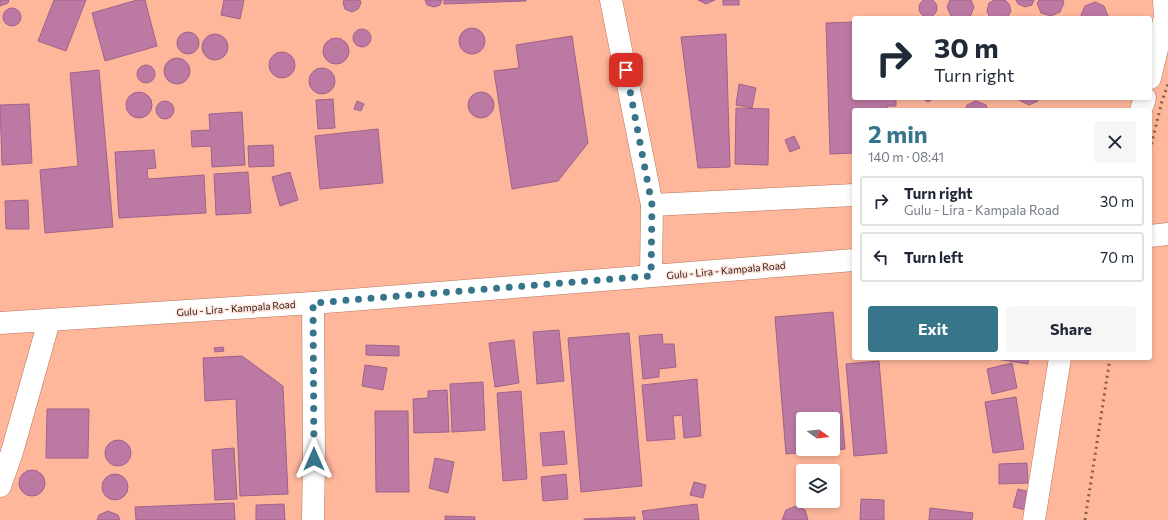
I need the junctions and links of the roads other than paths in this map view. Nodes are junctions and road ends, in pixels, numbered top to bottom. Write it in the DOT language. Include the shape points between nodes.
graph roads {
  1 [pos="611,0"];
  2 [pos="1164,0"];
  3 [pos="1152,70"];
  4 [pos="852,195"];
  5 [pos="652,205"];
  6 [pos="1168,234"];
  7 [pos="1152,236"];
  8 [pos="852,260"];
  9 [pos="651,276"];
  10 [pos="313,303"];
  11 [pos="49,321"];
  12 [pos="0,323"];
  13 [pos="1060,360"];
  14 [pos="0,486"];
  15 [pos="312,520"];
  16 [pos="1034,520"];
  1 -- 5 [label="street"];
  2 -- 3 [label="street" via="1165,16"];
  4 -- 5 [label="street"];
  5 -- 9 [label="street"];
  6 -- 7 [label="street"];
  8 -- 9 [label="street, Gulu - Lira - Kampala Road"];
  9 -- 10 [label="street, Gulu - Lira - Kampala Road"];
  10 -- 11 [label="street, Gulu - Lira - Kampala Road"];
  10 -- 15 [label="street"];
  11 -- 12 [label="street, Gulu - Lira - Kampala Road"];
  11 -- 14 [label="street"];
  13 -- 16 [label="street"];
}
